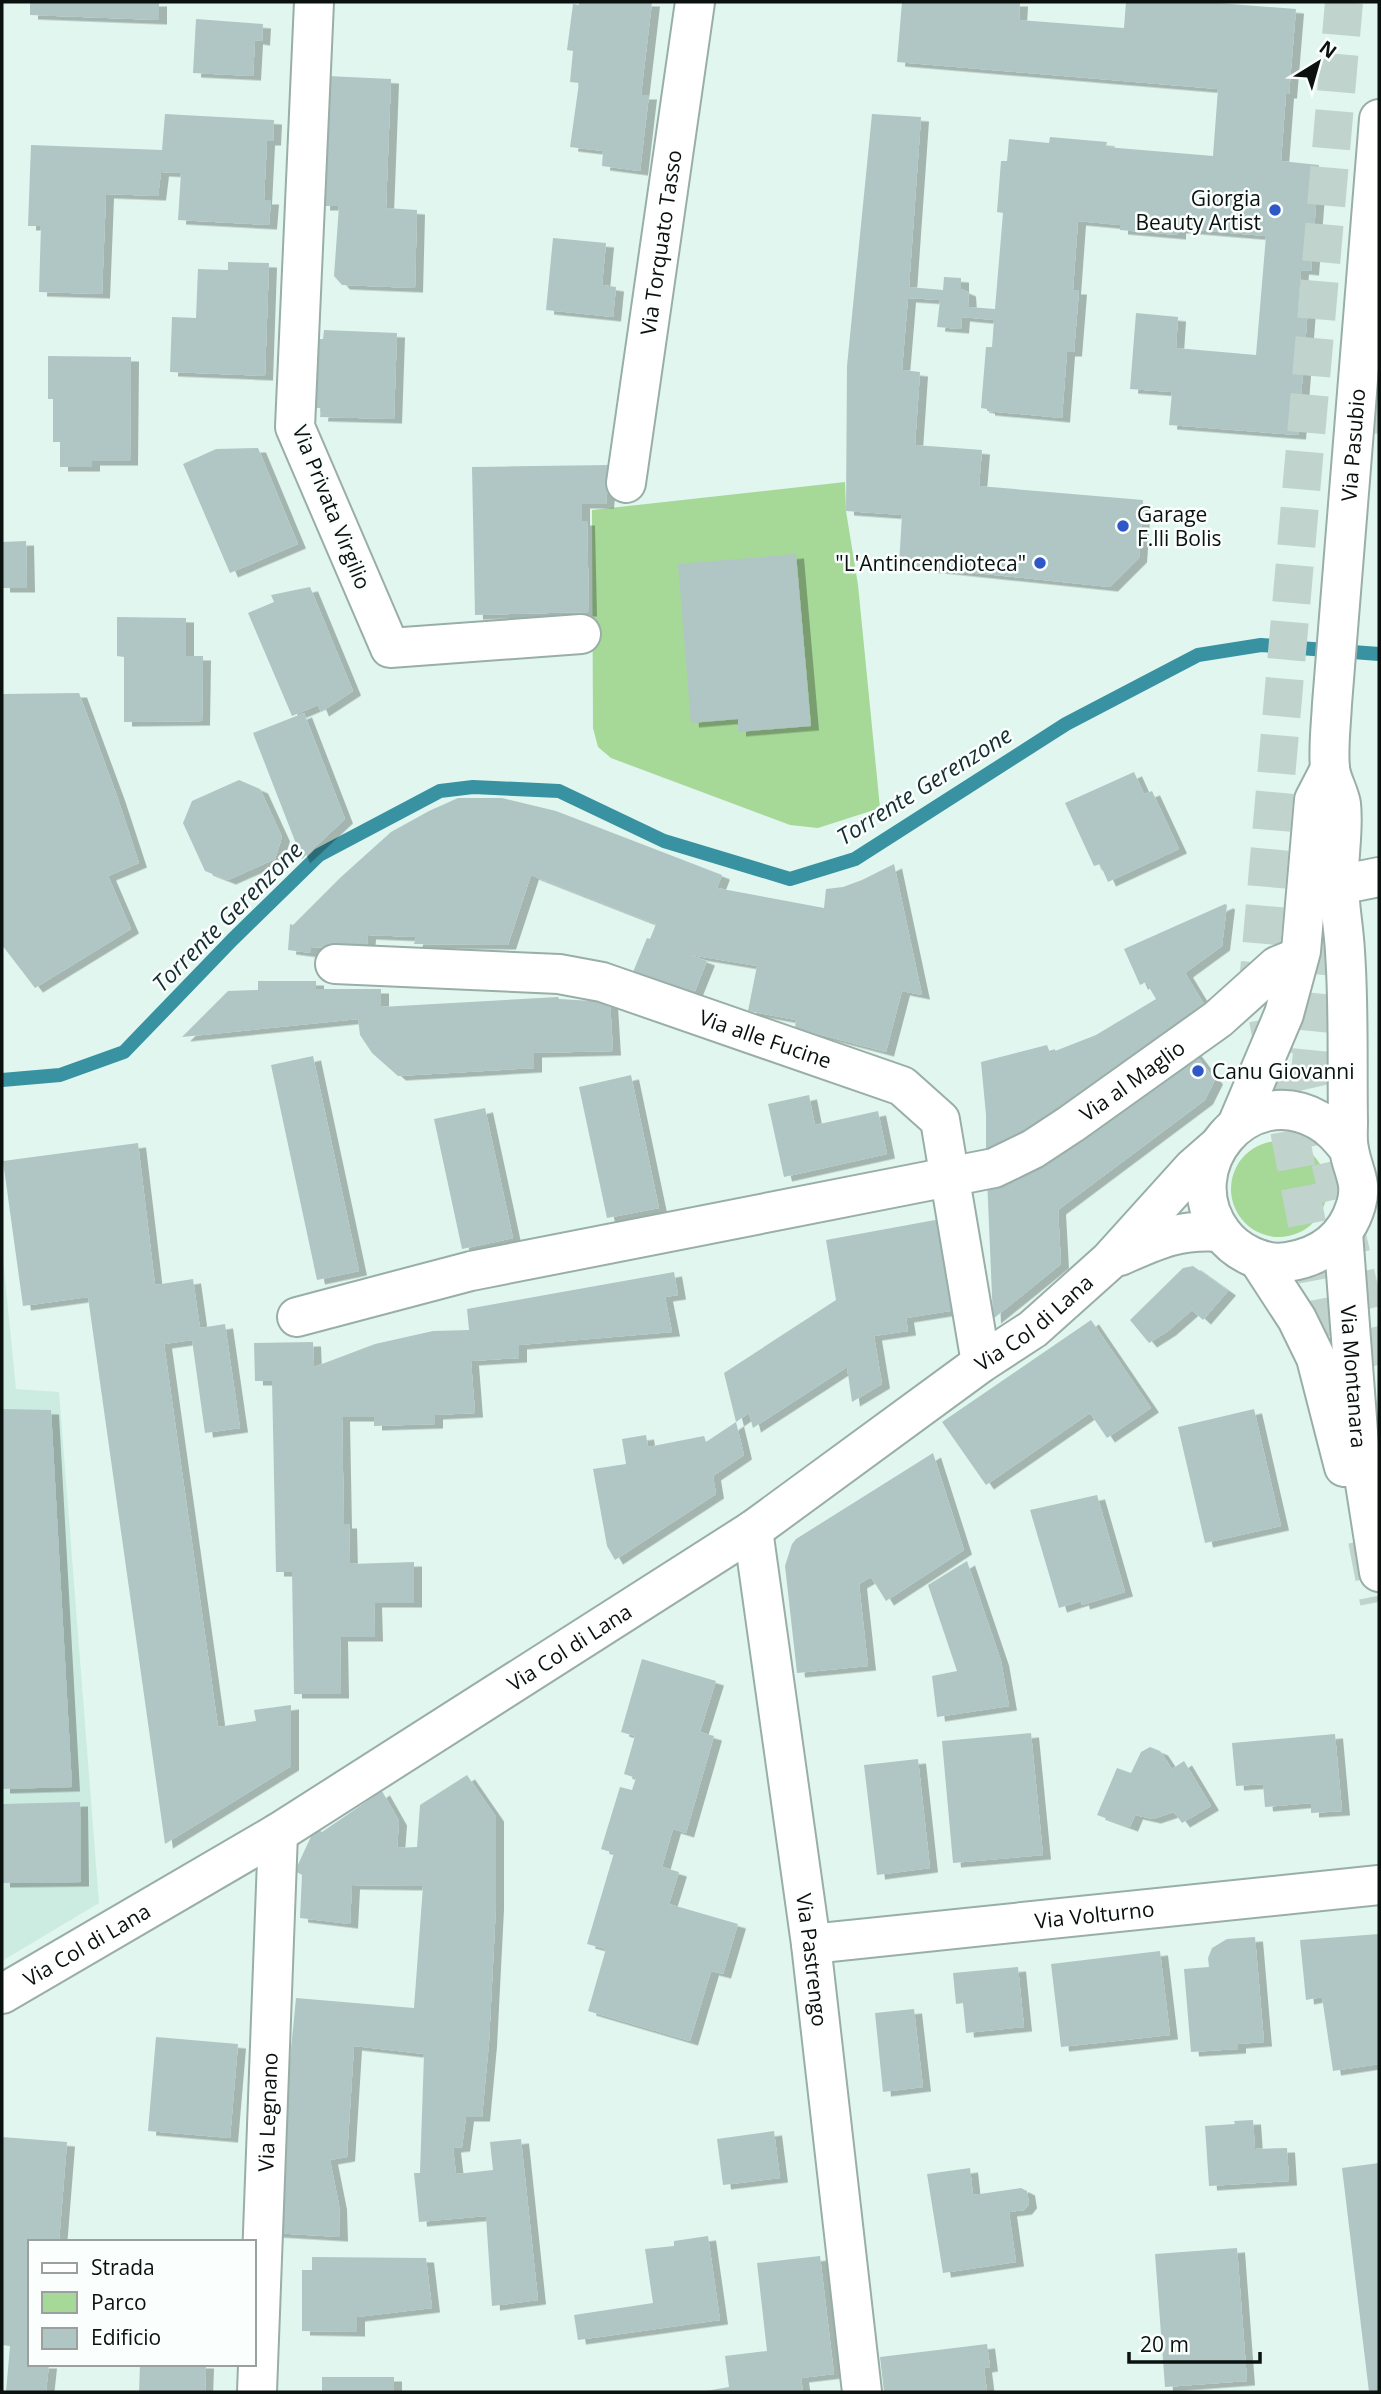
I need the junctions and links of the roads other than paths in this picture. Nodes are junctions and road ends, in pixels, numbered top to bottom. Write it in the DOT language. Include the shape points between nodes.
graph roads {
  1 [pos="314,2"];
  2 [pos="695,2"];
  3 [pos="1379,119"];
  4 [pos="626,483"];
  5 [pos="581,634"];
  6 [pos="1330,769"];
  7 [pos="1379,877"];
  8 [pos="1339,885"];
  9 [pos="1298,957"];
  10 [pos="335,964"];
  11 [pos="1227,1136"];
  12 [pos="1349,1149"];
  13 [pos="949,1175"];
  14 [pos="1222,1232"];
  15 [pos="1343,1233"];
  16 [pos="1258,1259"];
  17 [pos="1109,1261"];
  18 [pos="296,1317"];
  19 [pos="981,1363"];
  20 [pos="753,1530"];
  21 [pos="1378,1567"];
  22 [pos="278,1833"];
  23 [pos="1379,1885"];
  24 [pos="811,1944"];
  25 [pos="2,1994"];
  26 [pos="257,2392"];
  27 [pos="862,2392"];
  1 -- 5 [label="street, Via Privata Virgilio" via="295,427 390,648"];
  2 -- 4 [label="street, Via Torquato Tasso"];
  3 -- 6 [label="street, Via Pasubio"];
  6 -- 8 [label="street, Via Pasubio" via="1341,804"];
  6 -- 9 [label="street, Via Pasubio" via="1314,800"];
  7 -- 8 [label="street"];
  8 -- 12 [label="street, Via Pasubio"];
  9 -- 11 [label="street, Via Pasubio" via="1284,1014"];
  9 -- 13 [label="street, Via al Maglio" via="1277,966 1218,1019 1033,1149 994,1168"];
  10 -- 13 [label="street, Via alle Fucine" via="559,974 615,987 902,1086 940,1121"];
  11 -- 12 [label="street" via="1256,1115 1298,1112 1318,1120"];
  11 -- 14 [label="street" via="1208,1167 1206,1190"];
  11 -- 17 [label="street, Via Col di Lana"];
  12 -- 15 [label="street" via="1359,1183 1352,1218"];
  13 -- 18 [label="street, Via al Maglio" via="471,1271"];
  13 -- 19 [label="street, Via alle Fucine"];
  14 -- 16 [label="street" via="1232,1244"];
  14 -- 17 [label="street, Via Col di Lana" via="1165,1236"];
  15 -- 16 [label="street" via="1326,1250 1305,1259 1282,1263"];
  15 -- 21 [label="street, Via Montanara" via="1359,1445"];
  16 -- 21 [label="street, Via Montanara" via="1316,1358 1338,1449"];
  17 -- 19 [label="street, Via Col di Lana" via="1033,1329"];
  19 -- 20 [label="street, Via Col di Lana"];
  20 -- 22 [label="street, Via Col di Lana"];
  20 -- 24 [label="street, Via Pastrengo"];
  22 -- 25 [label="street, Via Col di Lana"];
  22 -- 26 [label="street, Via Legnano"];
  23 -- 24 [label="street, Via Volturno"];
  24 -- 27 [label="street, Via Pastrengo"];
}
